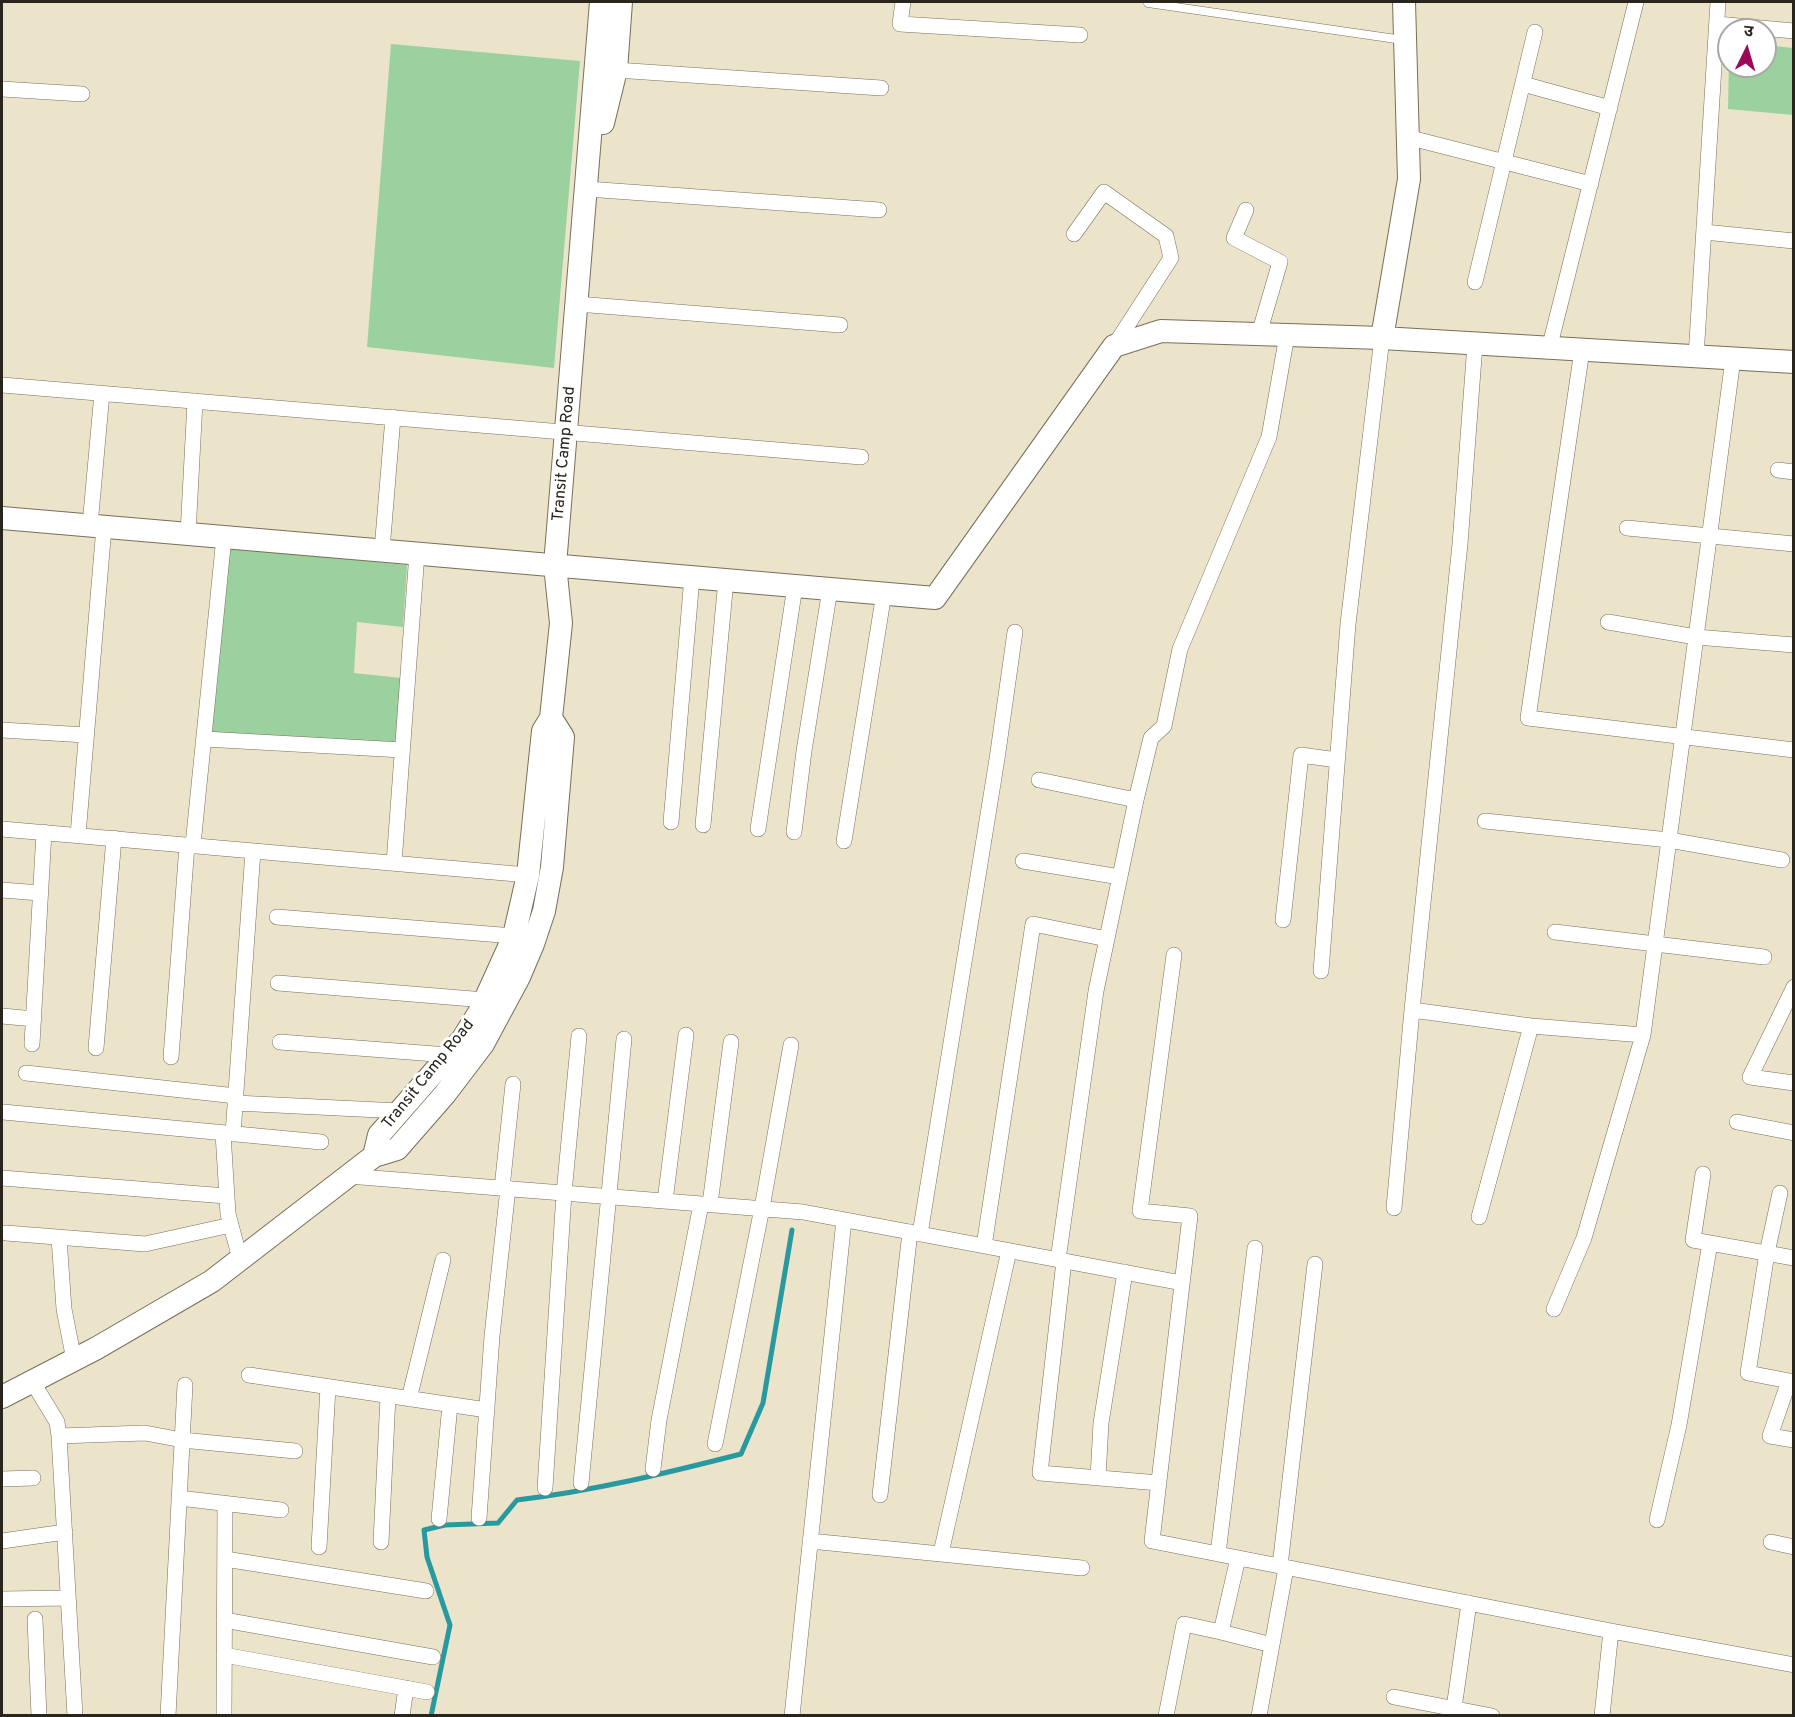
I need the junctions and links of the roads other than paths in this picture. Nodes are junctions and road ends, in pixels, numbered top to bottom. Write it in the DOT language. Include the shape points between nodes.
graph roads {
  1 [pos="601,2"];
  2 [pos="621,2"];
  3 [pos="903,2"];
  4 [pos="1404,2"];
  5 [pos="1636,2"];
  6 [pos="1718,2"];
  7 [pos="1148,3"];
  8 [pos="1717,18"];
  9 [pos="1717,24"];
  10 [pos="1777,29"];
  11 [pos="1794,31"];
  12 [pos="1535,32"];
  13 [pos="1080,35"];
  14 [pos="1405,40"];
  15 [pos="606,70"];
  16 [pos="1523,84"];
  17 [pos="881,88"];
  18 [pos="2,89"];
  19 [pos="82,94"];
  20 [pos="1610,108"];
  21 [pos="1407,137"];
  22 [pos="1504,163"];
  23 [pos="1591,184"];
  24 [pos="587,189"];
  25 [pos="879,210"];
  26 [pos="1246,210"];
  27 [pos="1704,232"];
  28 [pos="1074,234"];
  29 [pos="1794,241"];
  30 [pos="1475,282"];
  31 [pos="577,304"];
  32 [pos="840,325"];
  33 [pos="1259,334"];
  34 [pos="1287,335"];
  35 [pos="1382,338"];
  36 [pos="1475,344"];
  37 [pos="1114,345"];
  38 [pos="1550,349"];
  39 [pos="1582,350"];
  40 [pos="1696,357"];
  41 [pos="1733,359"];
  42 [pos="1794,362"];
  43 [pos="2,385"];
  44 [pos="102,393"];
  45 [pos="195,401"];
  46 [pos="393,417"];
  47 [pos="566,431"];
  48 [pos="861,457"];
  49 [pos="1778,470"];
  50 [pos="1794,472"];
  51 [pos="2,518"];
  52 [pos="97,526"];
  53 [pos="1627,528"];
  54 [pos="188,534"];
  55 [pos="224,537"];
  56 [pos="1709,537"];
  57 [pos="1794,544"];
  58 [pos="382,550"];
  59 [pos="417,553"];
  60 [pos="555,565"];
  61 [pos="692,577"];
  62 [pos="726,580"];
  63 [pos="795,586"];
  64 [pos="830,589"];
  65 [pos="884,593"];
  66 [pos="1608,622"];
  67 [pos="1015,632"];
  68 [pos="1696,637"];
  69 [pos="1794,645"];
  70 [pos="2,730"];
  71 [pos="86,735"];
  72 [pos="1682,737"];
  73 [pos="204,739"];
  74 [pos="402,750"];
  75 [pos="1794,750"];
  76 [pos="1337,760"];
  77 [pos="1040,780"];
  78 [pos="1136,800"];
  79 [pos="1485,821"];
  80 [pos="671,822"];
  81 [pos="703,825"];
  82 [pos="2,829"];
  83 [pos="758,830"];
  84 [pos="44,832"];
  85 [pos="794,832"];
  86 [pos="78,835"];
  87 [pos="114,838"];
  88 [pos="1669,840"];
  89 [pos="844,841"];
  90 [pos="190,845"];
  91 [pos="253,851"];
  92 [pos="1782,860"];
  93 [pos="1023,861"];
  94 [pos="394,863"];
  95 [pos="1120,877"];
  96 [pos="533,886"];
  97 [pos="2,890"];
  98 [pos="40,893"];
  99 [pos="277,917"];
  100 [pos="1283,920"];
  101 [pos="1555,932"];
  102 [pos="514,936"];
  103 [pos="1107,939"];
  104 [pos="1655,944"];
  105 [pos="1174,955"];
  106 [pos="1764,957"];
  107 [pos="1321,971"];
  108 [pos="278,983"];
  109 [pos="1794,987"];
  110 [pos="485,1000"];
  111 [pos="1412,1010"];
  112 [pos="1788,1012"];
  113 [pos="2,1016"];
  114 [pos="34,1019"];
  115 [pos="1531,1026"];
  116 [pos="686,1035"];
  117 [pos="1643,1035"];
  118 [pos="579,1036"];
  119 [pos="624,1039"];
  120 [pos="279,1042"];
  121 [pos="731,1042"];
  122 [pos="32,1044"];
  123 [pos="791,1045"];
  124 [pos="96,1048"];
  125 [pos="448,1055"];
  126 [pos="171,1057"];
  127 [pos="26,1073"];
  128 [pos="1794,1083"];
  129 [pos="513,1084"];
  130 [pos="236,1099"];
  131 [pos="400,1111"];
  132 [pos="3,1112"];
  133 [pos="1737,1122"];
  134 [pos="1794,1133"];
  135 [pos="228,1134"];
  136 [pos="321,1142"];
  137 [pos="374,1156"];
  138 [pos="1703,1174"];
  139 [pos="348,1176"];
  140 [pos="2,1178"];
  141 [pos="505,1188"];
  142 [pos="564,1193"];
  143 [pos="1780,1193"];
  144 [pos="226,1196"];
  145 [pos="608,1196"];
  146 [pos="665,1201"];
  147 [pos="705,1204"];
  148 [pos="762,1208"];
  149 [pos="1394,1208"];
  150 [pos="1479,1217"];
  151 [pos="844,1220"];
  152 [pos="231,1226"];
  153 [pos="6,1233"];
  154 [pos="915,1233"];
  155 [pos="59,1238"];
  156 [pos="1710,1243"];
  157 [pos="984,1246"];
  158 [pos="1255,1248"];
  159 [pos="1009,1251"];
  160 [pos="1767,1253"];
  161 [pos="1794,1258"];
  162 [pos="240,1259"];
  163 [pos="443,1260"];
  164 [pos="1061,1260"];
  165 [pos="1316,1264"];
  166 [pos="1125,1272"];
  167 [pos="1182,1283"];
  168 [pos="1554,1309"];
  169 [pos="74,1360"];
  170 [pos="249,1375"];
  171 [pos="32,1381"];
  172 [pos="1791,1381"];
  173 [pos="185,1385"];
  174 [pos="328,1387"];
  175 [pos="388,1396"];
  176 [pos="2,1397"];
  177 [pos="409,1399"];
  178 [pos="450,1405"];
  179 [pos="487,1410"];
  180 [pos="59,1436"];
  181 [pos="182,1440"];
  182 [pos="1794,1440"];
  183 [pos="715,1444"];
  184 [pos="294,1452"];
  185 [pos="653,1469"];
  186 [pos="33,1478"];
  187 [pos="1098,1478"];
  188 [pos="2,1479"];
  189 [pos="581,1483"];
  190 [pos="1159,1483"];
  191 [pos="544,1488"];
  192 [pos="880,1495"];
  193 [pos="179,1498"];
  194 [pos="225,1504"];
  195 [pos="281,1510"];
  196 [pos="479,1518"];
  197 [pos="439,1519"];
  198 [pos="1657,1520"];
  199 [pos="65,1532"];
  200 [pos="2,1541"];
  201 [pos="810,1541"];
  202 [pos="381,1542"];
  203 [pos="1771,1542"];
  204 [pos="320,1547"];
  205 [pos="1794,1547"];
  206 [pos="941,1553"];
  207 [pos="1218,1554"];
  208 [pos="1238,1558"];
  209 [pos="225,1559"];
  210 [pos="1283,1567"];
  211 [pos="1082,1568"];
  212 [pos="426,1591"];
  213 [pos="68,1598"];
  214 [pos="2,1599"];
  215 [pos="1469,1603"];
  216 [pos="35,1619"];
  217 [pos="224,1620"];
  218 [pos="1611,1631"];
  219 [pos="1221,1632"];
  220 [pos="1272,1645"];
  221 [pos="224,1655"];
  222 [pos="433,1657"];
  223 [pos="1794,1665"];
  224 [pos="406,1688"];
  225 [pos="427,1692"];
  226 [pos="1394,1697"];
  227 [pos="1454,1708"];
  228 [pos="1422,1709"];
  229 [pos="39,1716"];
  230 [pos="75,1716"];
  231 [pos="168,1716"];
  232 [pos="224,1716"];
  233 [pos="402,1716"];
  234 [pos="792,1716"];
  235 [pos="1166,1716"];
  236 [pos="1259,1716"];
  237 [pos="1491,1716"];
  238 [pos="1602,1716"];
  1 -- 15 [label="street, Transit Camp Road"];
  2 -- 15 [label="street, Transit Camp Road"];
  3 -- 13 [label="street" via="900,24"];
  4 -- 14 [label="street"];
  5 -- 20 [label="street"];
  6 -- 8 [label="street"];
  7 -- 14 [label="lane"];
  9 -- 27 [label="street"];
  10 -- 11 [label="street"];
  12 -- 16 [label="street"];
  14 -- 21 [label="street"];
  15 -- 17 [label="street"];
  15 -- 24 [label="street, Transit Camp Road"];
  16 -- 20 [label="street"];
  16 -- 22 [label="street"];
  18 -- 19 [label="street"];
  20 -- 23 [label="street"];
  21 -- 22 [label="street"];
  21 -- 35 [label="street" via="1408,179"];
  22 -- 23 [label="street"];
  22 -- 30 [label="street"];
  23 -- 38 [label="street"];
  24 -- 25 [label="street"];
  24 -- 31 [label="street, Transit Camp Road"];
  26 -- 33 [label="street" via="1234,238 1280,262"];
  27 -- 29 [label="street"];
  27 -- 40 [label="street"];
  28 -- 37 [label="street" via="1104,192 1166,236 1172,258"];
  31 -- 32 [label="street"];
  31 -- 47 [label="street, Transit Camp Road"];
  33 -- 34 [label="street"];
  33 -- 37 [label="street" via="1161,331"];
  34 -- 35 [label="street"];
  34 -- 78 [label="street" via="1269,437 1180,650 1164,726 1151,738"];
  35 -- 36 [label="street"];
  35 -- 76 [label="street" via="1348,624"];
  36 -- 38 [label="street"];
  36 -- 111 [label="street" via="1460,544"];
  37 -- 65 [label="street" via="936,598"];
  38 -- 39 [label="street"];
  39 -- 40 [label="street"];
  39 -- 72 [label="street" via="1528,718"];
  40 -- 41 [label="street"];
  41 -- 42 [label="street"];
  41 -- 56 [label="street"];
  43 -- 44 [label="street"];
  44 -- 45 [label="street"];
  44 -- 52 [label="street"];
  45 -- 46 [label="street"];
  45 -- 54 [label="street"];
  46 -- 47 [label="street"];
  46 -- 58 [label="street"];
  47 -- 48 [label="street"];
  47 -- 60 [label="street, Transit Camp Road"];
  49 -- 50 [label="street"];
  51 -- 52 [label="street"];
  52 -- 54 [label="street"];
  52 -- 71 [label="street"];
  53 -- 56 [label="street"];
  54 -- 55 [label="street"];
  55 -- 58 [label="street"];
  55 -- 73 [label="street"];
  56 -- 57 [label="street"];
  56 -- 68 [label="street"];
  58 -- 59 [label="street"];
  59 -- 60 [label="street"];
  59 -- 74 [label="street"];
  60 -- 61 [label="street"];
  60 -- 96 [label="street, Transit Camp Road" via="561,623 551,718 543,731"];
  61 -- 62 [label="street"];
  61 -- 80 [label="street"];
  62 -- 63 [label="street"];
  62 -- 81 [label="street"];
  63 -- 64 [label="street"];
  63 -- 83 [label="street"];
  64 -- 65 [label="street"];
  64 -- 85 [label="street"];
  65 -- 89 [label="street"];
  66 -- 68 [label="street"];
  67 -- 154 [label="street" via="996,770"];
  68 -- 69 [label="street"];
  68 -- 72 [label="street"];
  70 -- 71 [label="street"];
  71 -- 86 [label="street"];
  72 -- 75 [label="street"];
  72 -- 88 [label="street"];
  73 -- 74 [label="street"];
  73 -- 90 [label="street"];
  74 -- 94 [label="street"];
  76 -- 100 [label="street" via="1301,754"];
  76 -- 107 [label="street"];
  77 -- 78 [label="street"];
  78 -- 95 [label="street"];
  79 -- 88 [label="street"];
  82 -- 84 [label="street"];
  84 -- 86 [label="street"];
  84 -- 98 [label="street"];
  86 -- 87 [label="street"];
  87 -- 90 [label="street"];
  87 -- 124 [label="street"];
  88 -- 92 [label="street"];
  88 -- 104 [label="street"];
  90 -- 91 [label="street"];
  90 -- 126 [label="street"];
  91 -- 94 [label="street"];
  91 -- 130 [label="street"];
  93 -- 95 [label="street"];
  94 -- 96 [label="street"];
  95 -- 103 [label="street"];
  96 -- 102 [label="street, Transit Camp Road"];
  96 -- 137 [label="street, Transit Camp Road" via="544,911 519,977 483,1044 398,1149"];
  97 -- 98 [label="street"];
  98 -- 114 [label="street"];
  99 -- 102 [label="street"];
  101 -- 104 [label="street"];
  102 -- 110 [label="street, Transit Camp Road"];
  103 -- 157 [label="street" via="1033,924"];
  103 -- 164 [label="street" via="1096,991"];
  104 -- 106 [label="street"];
  104 -- 117 [label="street"];
  105 -- 167 [label="street" via="1140,1211 1190,1216"];
  108 -- 110 [label="street"];
  109 -- 112 [label="street"];
  110 -- 125 [label="street, Transit Camp Road" via="462,1040"];
  111 -- 115 [label="street"];
  111 -- 149 [label="street"];
  112 -- 128 [label="street" via="1750,1077"];
  113 -- 114 [label="street"];
  114 -- 122 [label="street"];
  115 -- 117 [label="street"];
  115 -- 150 [label="street"];
  116 -- 146 [label="street"];
  117 -- 168 [label="street" via="1584,1238"];
  118 -- 142 [label="street"];
  119 -- 145 [label="street"];
  120 -- 125 [label="street"];
  121 -- 147 [label="street"];
  123 -- 148 [label="street"];
  125 -- 131 [label="street, Transit Camp Road"];
  127 -- 130 [label="street"];
  129 -- 141 [label="street"];
  130 -- 131 [label="street"];
  130 -- 135 [label="street"];
  131 -- 137 [label="street, Transit Camp Road" via="379,1135"];
  132 -- 135 [label="street"];
  133 -- 134 [label="street"];
  135 -- 136 [label="street"];
  135 -- 144 [label="street"];
  137 -- 139 [label="street, Transit Camp Road"];
  138 -- 156 [label="street" via="1693,1240"];
  139 -- 141 [label="street"];
  139 -- 162 [label="street, Transit Camp Road"];
  140 -- 144 [label="street"];
  141 -- 142 [label="street"];
  141 -- 179 [label="street"];
  142 -- 145 [label="street"];
  142 -- 191 [label="street"];
  143 -- 160 [label="street"];
  144 -- 152 [label="street"];
  145 -- 146 [label="street"];
  145 -- 189 [label="street"];
  146 -- 147 [label="street"];
  147 -- 148 [label="street"];
  147 -- 185 [label="street" via="658,1420"];
  148 -- 151 [label="street"];
  148 -- 183 [label="street"];
  151 -- 154 [label="street"];
  151 -- 201 [label="street"];
  152 -- 155 [label="street" via="145,1244"];
  152 -- 162 [label="street"];
  153 -- 155 [label="street"];
  154 -- 157 [label="street"];
  154 -- 192 [label="street"];
  155 -- 169 [label="street" via="64,1309"];
  156 -- 160 [label="street"];
  156 -- 198 [label="street" via="1679,1425"];
  157 -- 159 [label="street"];
  158 -- 207 [label="street"];
  159 -- 164 [label="street"];
  159 -- 206 [label="street"];
  160 -- 161 [label="street"];
  160 -- 172 [label="street" via="1748,1374"];
  162 -- 169 [label="street, Transit Camp Road" via="212,1281"];
  163 -- 177 [label="street"];
  164 -- 166 [label="street"];
  164 -- 187 [label="street" via="1040,1473"];
  165 -- 210 [label="street"];
  166 -- 167 [label="street"];
  166 -- 187 [label="street" via="1101,1423"];
  167 -- 190 [label="street"];
  169 -- 171 [label="street, Transit Camp Road"];
  170 -- 174 [label="street"];
  171 -- 176 [label="street, Transit Camp Road"];
  171 -- 180 [label="street" via="57,1422"];
  172 -- 182 [label="street" via="1770,1436"];
  173 -- 181 [label="street"];
  174 -- 175 [label="street"];
  174 -- 204 [label="street"];
  175 -- 177 [label="street"];
  175 -- 202 [label="street"];
  177 -- 178 [label="street"];
  178 -- 179 [label="street"];
  178 -- 197 [label="street"];
  179 -- 196 [label="street"];
  180 -- 181 [label="street" via="146,1433"];
  180 -- 199 [label="street"];
  181 -- 184 [label="street"];
  181 -- 193 [label="street"];
  186 -- 188 [label="street"];
  187 -- 190 [label="street"];
  190 -- 207 [label="street" via="1152,1541"];
  193 -- 194 [label="street"];
  193 -- 231 [label="street"];
  194 -- 195 [label="street"];
  194 -- 209 [label="street"];
  199 -- 200 [label="street"];
  199 -- 213 [label="street"];
  201 -- 206 [label="street"];
  201 -- 234 [label="street"];
  203 -- 205 [label="street"];
  206 -- 211 [label="street"];
  207 -- 208 [label="street"];
  208 -- 210 [label="street"];
  208 -- 219 [label="street"];
  209 -- 212 [label="street"];
  209 -- 217 [label="street"];
  210 -- 215 [label="street"];
  210 -- 220 [label="street"];
  213 -- 214 [label="street"];
  213 -- 230 [label="street"];
  215 -- 218 [label="street"];
  215 -- 227 [label="street"];
  216 -- 229 [label="street"];
  217 -- 221 [label="street"];
  217 -- 222 [label="street"];
  218 -- 223 [label="street"];
  218 -- 238 [label="street"];
  219 -- 220 [label="street"];
  219 -- 235 [label="street" via="1184,1624"];
  220 -- 236 [label="street"];
  221 -- 224 [label="street"];
  221 -- 232 [label="street"];
  224 -- 225 [label="street"];
  224 -- 233 [label="street"];
  226 -- 228 [label="street"];
  227 -- 228 [label="street"];
  227 -- 237 [label="street"];
}
